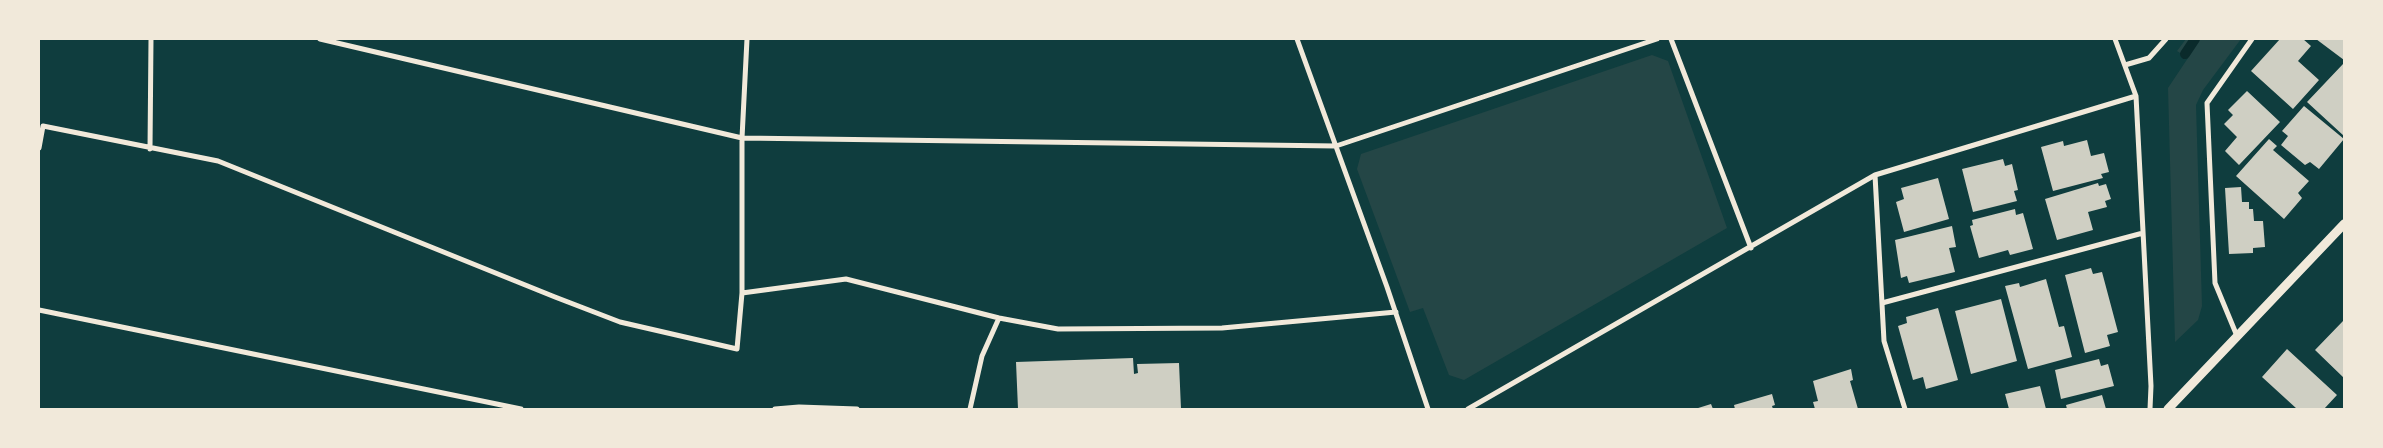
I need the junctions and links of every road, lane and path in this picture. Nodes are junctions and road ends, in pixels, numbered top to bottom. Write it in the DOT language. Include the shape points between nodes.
graph roads {
  1 [pos="151,39"];
  2 [pos="320,39"];
  3 [pos="747,39"];
  4 [pos="1297,39"];
  5 [pos="1656,39"];
  6 [pos="1671,39"];
  7 [pos="2115,39"];
  8 [pos="2166,39"];
  9 [pos="2252,39"];
  10 [pos="2125,65"];
  11 [pos="2136,96"];
  12 [pos="742,138"];
  13 [pos="1336,146"];
  14 [pos="39,148"];
  15 [pos="150,149"];
  16 [pos="1875,175"];
  17 [pos="2344,224"];
  18 [pos="2143,233"];
  19 [pos="1750,248"];
  20 [pos="742,294"];
  21 [pos="1882,303"];
  22 [pos="39,310"];
  23 [pos="1396,312"];
  24 [pos="998,318"];
  25 [pos="2237,336"];
  26 [pos="521,409"];
  27 [pos="777,409"];
  28 [pos="858,409"];
  29 [pos="970,409"];
  30 [pos="1428,409"];
  31 [pos="1468,409"];
  32 [pos="1905,409"];
  33 [pos="2150,409"];
  34 [pos="2168,409"];
  1 -- 15 [label="street"];
  2 -- 12 [label="street"];
  3 -- 12 [label="street"];
  4 -- 13 [label="street"];
  5 -- 13 [label="street"];
  6 -- 19 [label="street"];
  7 -- 10 [label="street"];
  8 -- 10 [label="street" via="2149,58"];
  9 -- 25 [label="street" via="2207,103 2215,283"];
  10 -- 11 [label="street"];
  11 -- 16 [label="street"];
  11 -- 18 [label="street"];
  12 -- 13 [label="street"];
  12 -- 20 [label="street"];
  13 -- 23 [label="street"];
  14 -- 15 [label="street" via="43,126"];
  15 -- 20 [label="street" via="218,161 620,322 737,349"];
  16 -- 19 [label="street"];
  16 -- 21 [label="street"];
  17 -- 25 [label="street"];
  18 -- 21 [label="street"];
  18 -- 33 [label="street"];
  19 -- 31 [label="street"];
  20 -- 24 [label="street" via="846,279"];
  21 -- 32 [label="street" via="1884,341"];
  22 -- 26 [label="street"];
  23 -- 24 [label="street" via="1222,328 1058,329"];
  23 -- 30 [label="street"];
  24 -- 29 [label="street" via="982,356"];
  25 -- 34 [label="street"];
  27 -- 28 [label="street"];
}
